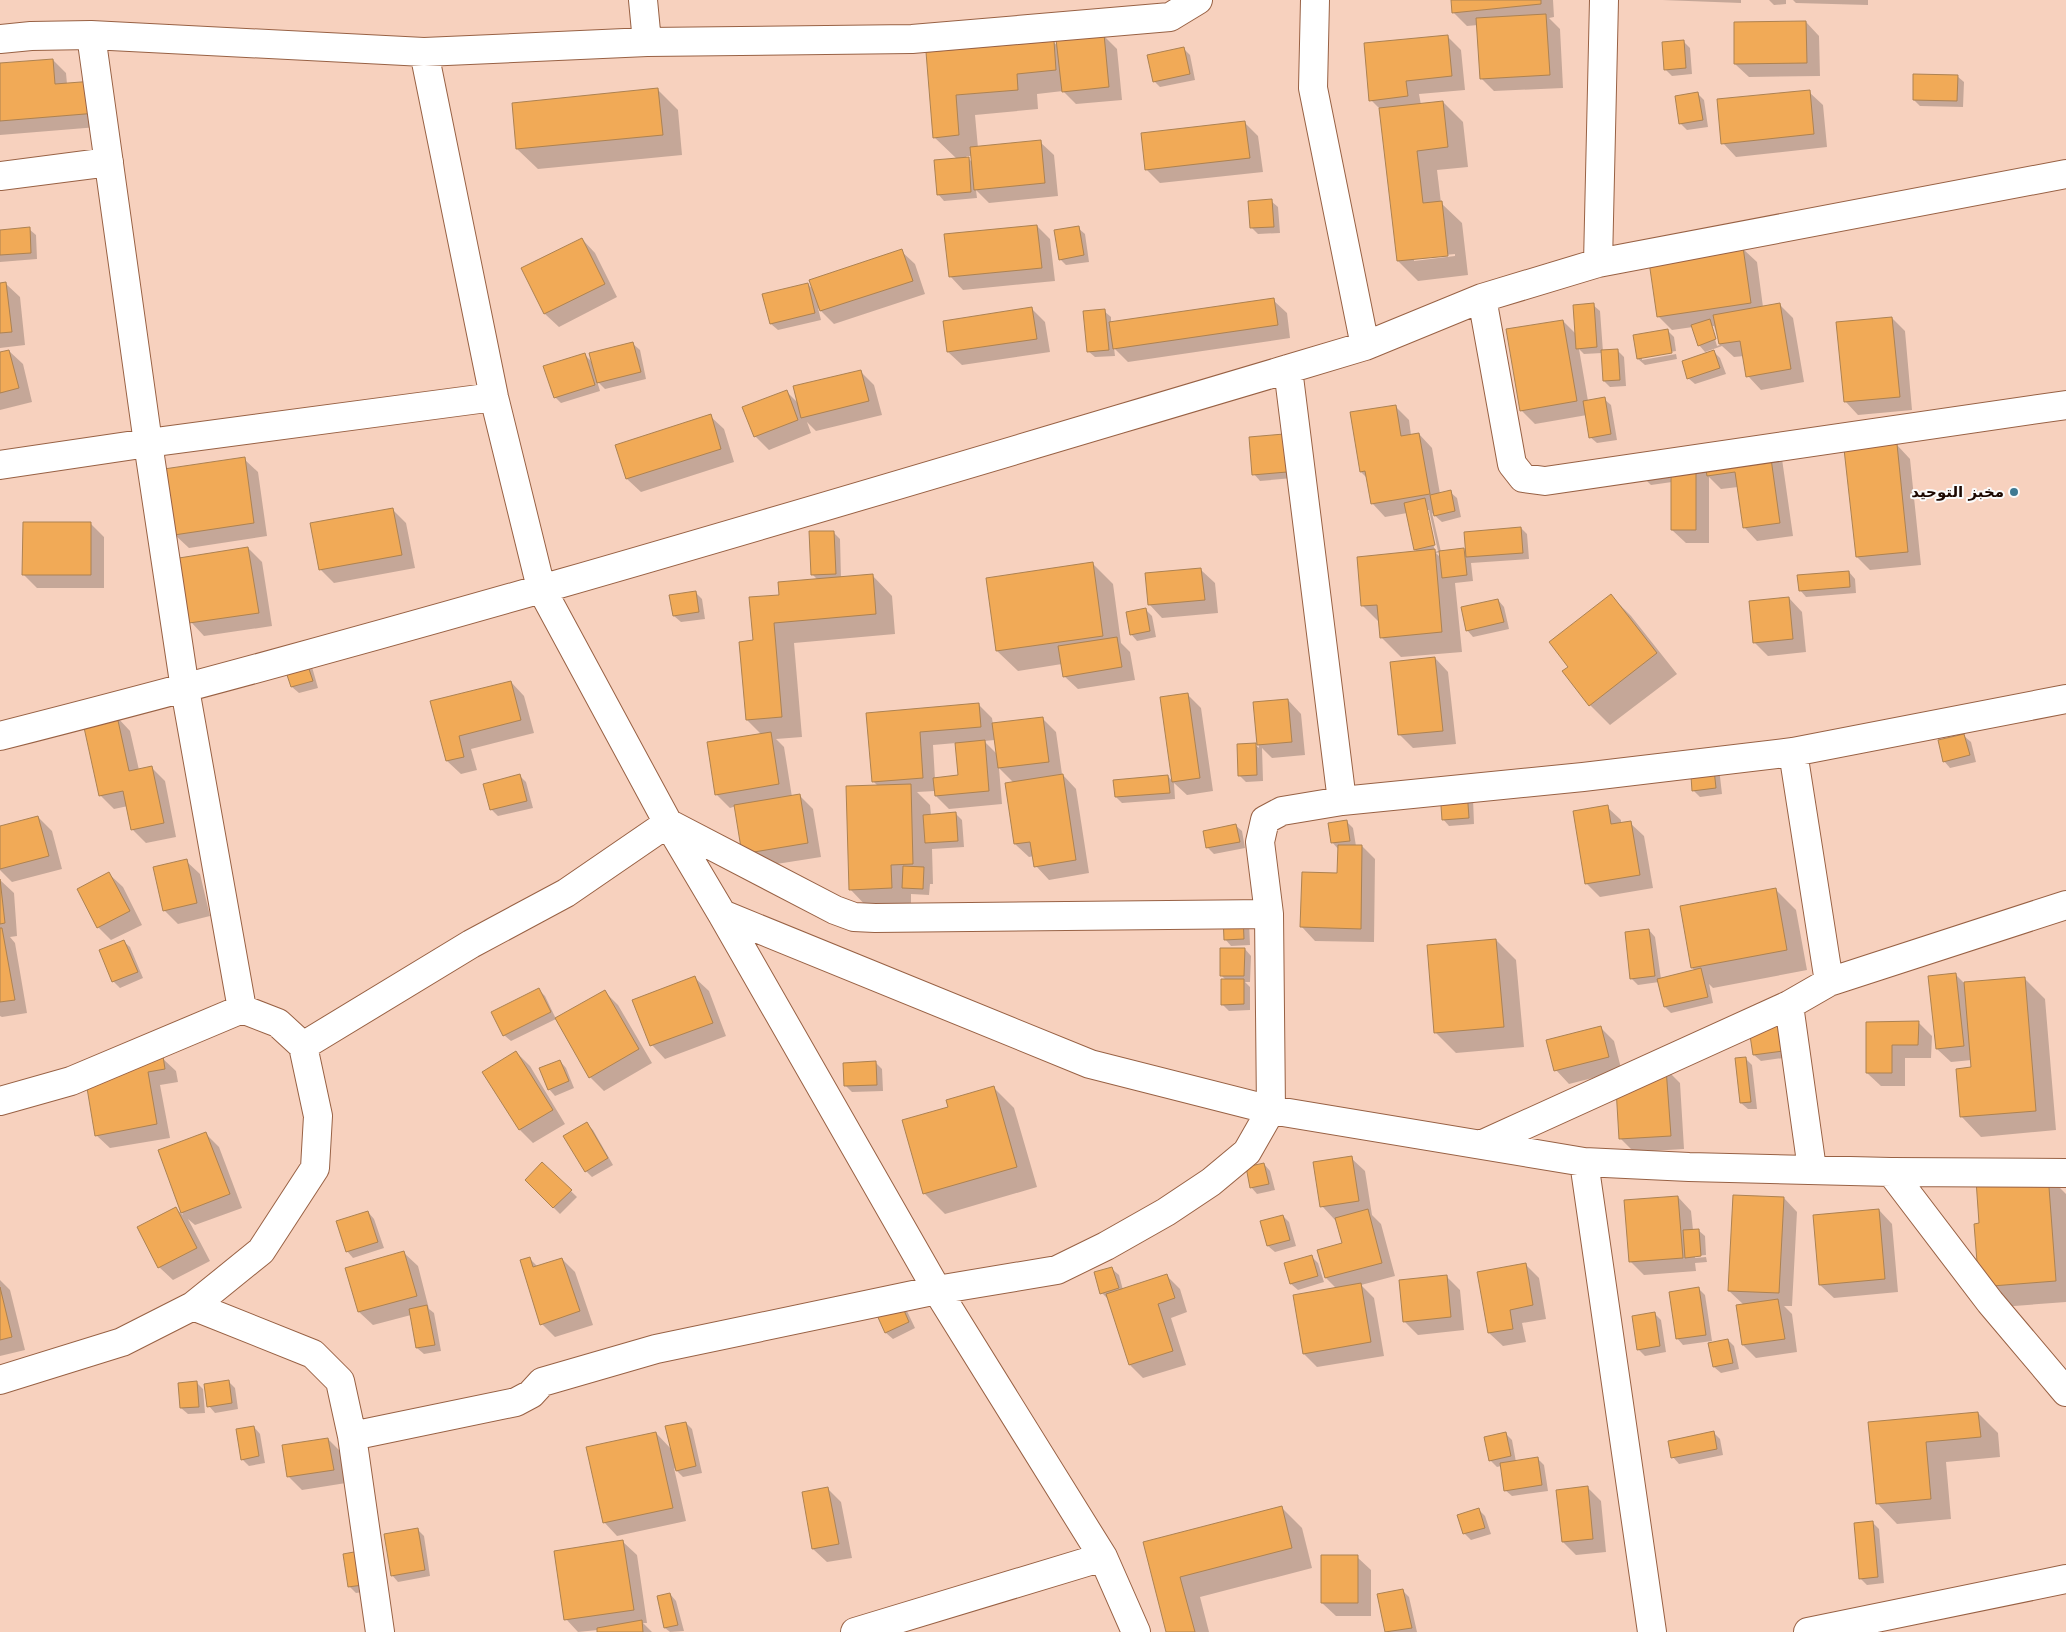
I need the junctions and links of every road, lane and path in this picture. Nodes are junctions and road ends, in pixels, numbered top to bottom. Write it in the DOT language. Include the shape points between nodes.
graph roads {
  1 [pos="643,0"];
  2 [pos="1198,0"];
  3 [pos="1315,0"];
  4 [pos="1604,0"];
  5 [pos="92,35"];
  6 [pos="0,39"];
  7 [pos="647,42"];
  8 [pos="424,52"];
  9 [pos="109,162"];
  10 [pos="2066,174"];
  11 [pos="0,176"];
  12 [pos="1598,263"];
  13 [pos="1482,298"];
  14 [pos="1365,346"];
  15 [pos="1288,370"];
  16 [pos="494,397"];
  17 [pos="2066,405"];
  18 [pos="148,442"];
  19 [pos="0,465"];
  20 [pos="541,588"];
  21 [pos="185,689"];
  22 [pos="2066,699"];
  23 [pos="0,736"];
  24 [pos="1793,752"];
  25 [pos="1342,801"];
  26 [pos="668,824"];
  27 [pos="2066,905"];
  28 [pos="722,914"];
  29 [pos="1269,914"];
  30 [pos="1829,982"];
  31 [pos="1789,1005"];
  32 [pos="242,1009"];
  33 [pos="303,1046"];
  34 [pos="0,1101"];
  35 [pos="1271,1110"];
  36 [pos="1484,1144"];
  37 [pos="1584,1162"];
  38 [pos="1812,1169"];
  39 [pos="1891,1172"];
  40 [pos="2066,1173"];
  41 [pos="937,1290"];
  42 [pos="193,1306"];
  43 [pos="0,1380"];
  44 [pos="2066,1392"];
  45 [pos="352,1436"];
  46 [pos="1103,1557"];
  47 [pos="2066,1578"];
  48 [pos="380,1632"];
  49 [pos="855,1632"];
  50 [pos="1136,1632"];
  51 [pos="1652,1632"];
  52 [pos="1808,1632"];
  1 -- 7 [label="street"];
  2 -- 7 [label="street" via="1170,17 912,40"];
  3 -- 14 [label="street" via="1313,88"];
  4 -- 12 [label="street"];
  5 -- 6 [label="street"];
  5 -- 8 [label="street"];
  5 -- 9 [label="street"];
  7 -- 8 [label="street"];
  8 -- 16 [label="street"];
  9 -- 11 [label="street"];
  9 -- 18 [label="street"];
  10 -- 12 [label="street"];
  12 -- 13 [label="street"];
  13 -- 14 [label="street"];
  13 -- 17 [label="street" via="1512,464 1524,478 1545,481"];
  14 -- 15 [label="street"];
  15 -- 20 [label="street"];
  15 -- 25 [label="street"];
  16 -- 18 [label="street"];
  16 -- 20 [label="street"];
  18 -- 19 [label="street"];
  18 -- 21 [label="street"];
  20 -- 21 [label="street"];
  20 -- 26 [label="street"];
  21 -- 23 [label="street"];
  21 -- 32 [label="street"];
  22 -- 24 [label="street"];
  24 -- 25 [label="street"];
  24 -- 30 [label="street"];
  25 -- 29 [label="street" via="1282,811 1265,820 1260,842"];
  26 -- 28 [label="street"];
  26 -- 29 [label="street" via="854,917"];
  26 -- 33 [label="street" via="566,892 471,944"];
  27 -- 30 [label="street"];
  28 -- 35 [label="street" via="1090,1064"];
  28 -- 41 [label="street"];
  29 -- 35 [label="street"];
  30 -- 31 [label="street"];
  31 -- 36 [label="street"];
  31 -- 38 [label="street"];
  32 -- 33 [label="street" via="278,1023"];
  32 -- 34 [label="street" via="71,1082"];
  33 -- 42 [label="street" via="318,1116 315,1168 261,1251"];
  35 -- 36 [label="street"];
  35 -- 41 [label="street" via="1247,1152 1211,1182 1106,1246 1057,1270"];
  36 -- 37 [label="street"];
  37 -- 38 [label="street"];
  37 -- 51 [label="street"];
  38 -- 39 [label="street"];
  39 -- 40 [label="street"];
  39 -- 44 [label="street" via="1990,1302"];
  41 -- 45 [label="street" via="656,1349 542,1382 531,1394 516,1402"];
  41 -- 46 [label="street"];
  42 -- 43 [label="street" via="122,1342"];
  42 -- 45 [label="street" via="314,1354 340,1381"];
  45 -- 48 [label="street"];
  46 -- 49 [label="street"];
  46 -- 50 [label="street"];
  47 -- 52 [label="street"];
}
